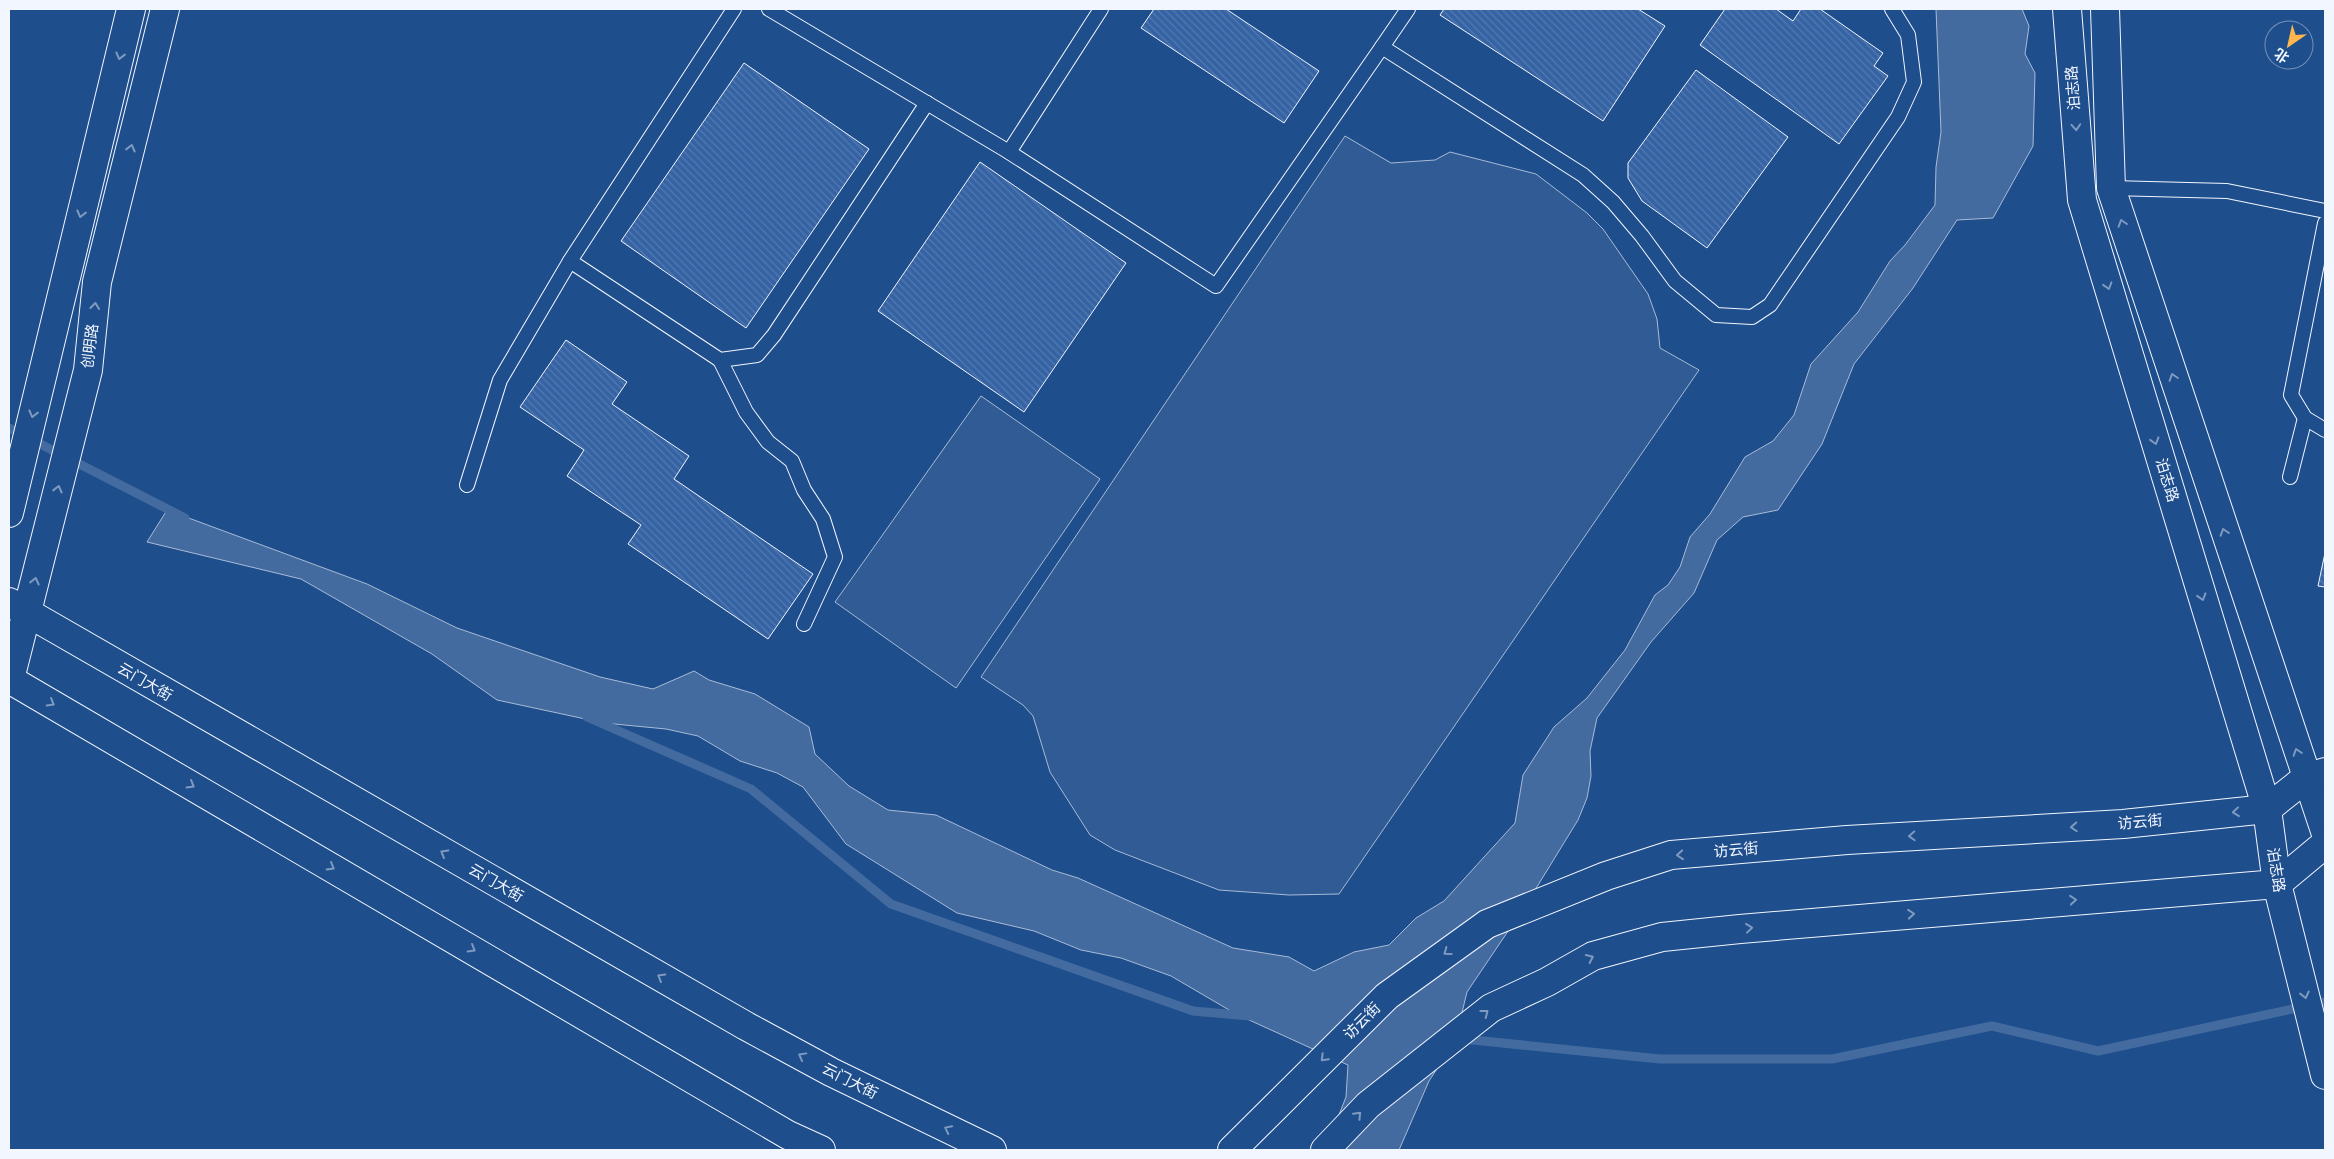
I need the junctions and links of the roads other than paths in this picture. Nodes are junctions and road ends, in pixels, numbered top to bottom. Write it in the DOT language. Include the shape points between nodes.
graph roads {
  1 [pos="131,9"];
  2 [pos="165,9"];
  3 [pos="734,9"];
  4 [pos="769,9"];
  5 [pos="1101,9"];
  6 [pos="1408,9"];
  7 [pos="1892,9"];
  8 [pos="2067,9"];
  9 [pos="2105,9"];
  10 [pos="1382,47"];
  11 [pos="927,103"];
  12 [pos="1009,152"];
  13 [pos="2111,188"];
  14 [pos="2325,211"];
  15 [pos="2325,223"];
  16 [pos="570,261"];
  17 [pos="720,360"];
  18 [pos="2305,418"];
  19 [pos="2325,430"];
  20 [pos="2290,476"];
  21 [pos="467,486"];
  22 [pos="9,514"];
  23 [pos="18,607"];
  24 [pos="804,624"];
  25 [pos="9,680"];
  26 [pos="2315,775"];
  27 [pos="2267,809"];
  28 [pos="2325,831"];
  29 [pos="2325,844"];
  30 [pos="2277,884"];
  31 [pos="2325,1075"];
  32 [pos="1240,1143"];
  33 [pos="821,1150"];
  34 [pos="992,1150"];
  35 [pos="1324,1150"];
  1 -- 22 [label="main road, one-way"];
  23 -- 2 [label="main road, 创明路, one-way" via="46,536 88,370 97,282"];
  3 -- 16 [label="lane"];
  4 -- 11 [label="lane"];
  5 -- 12 [label="lane"];
  6 -- 10 [label="lane"];
  7 -- 10 [label="lane" via="1908,35 1914,82 1898,117 1862,173 1770,305 1752,317 1716,315 1702,306 1674,282 1642,236 1583,175"];
  8 -- 27 [label="main road, 泊志路, one-way" via="2082,200"];
  9 -- 13 [label="main road"];
  10 -- 12 [label="lane" via="1216,286"];
  11 -- 12 [label="lane"];
  11 -- 17 [label="lane" via="774,335 757,355"];
  13 -- 14 [label="lane" via="2227,191"];
  26 -- 13 [label="main road, one-way"];
  15 -- 18 [label="lane" via="2291,395"];
  16 -- 17 [label="lane"];
  16 -- 21 [label="lane" via="500,380"];
  17 -- 24 [label="lane" via="746,412 768,442 792,461 804,490 823,519 834,557"];
  18 -- 19 [label="lane"];
  18 -- 20 [label="lane"];
  23 -- 25 [label="main road, 创明路"];
  34 -- 23 [label="main road, 云门大街, one-way" via="831,1072 746,1026"];
  25 -- 33 [label="main road, one-way" via="780,1130"];
  26 -- 27 [label="main road"];
  26 -- 28 [label="main road"];
  27 -- 30 [label="main road, 泊志路"];
  27 -- 32 [label="main road, 访云街, one-way" via="2123,824 1847,840 1670,855 1606,876 1486,924 1387,996"];
  29 -- 30 [label="main road"];
  30 -- 31 [label="main road, 泊志路, one-way"];
  35 -- 30 [label="main road, one-way" via="1368,1105 1491,1008 1593,956 1662,937 1806,922"];
}
